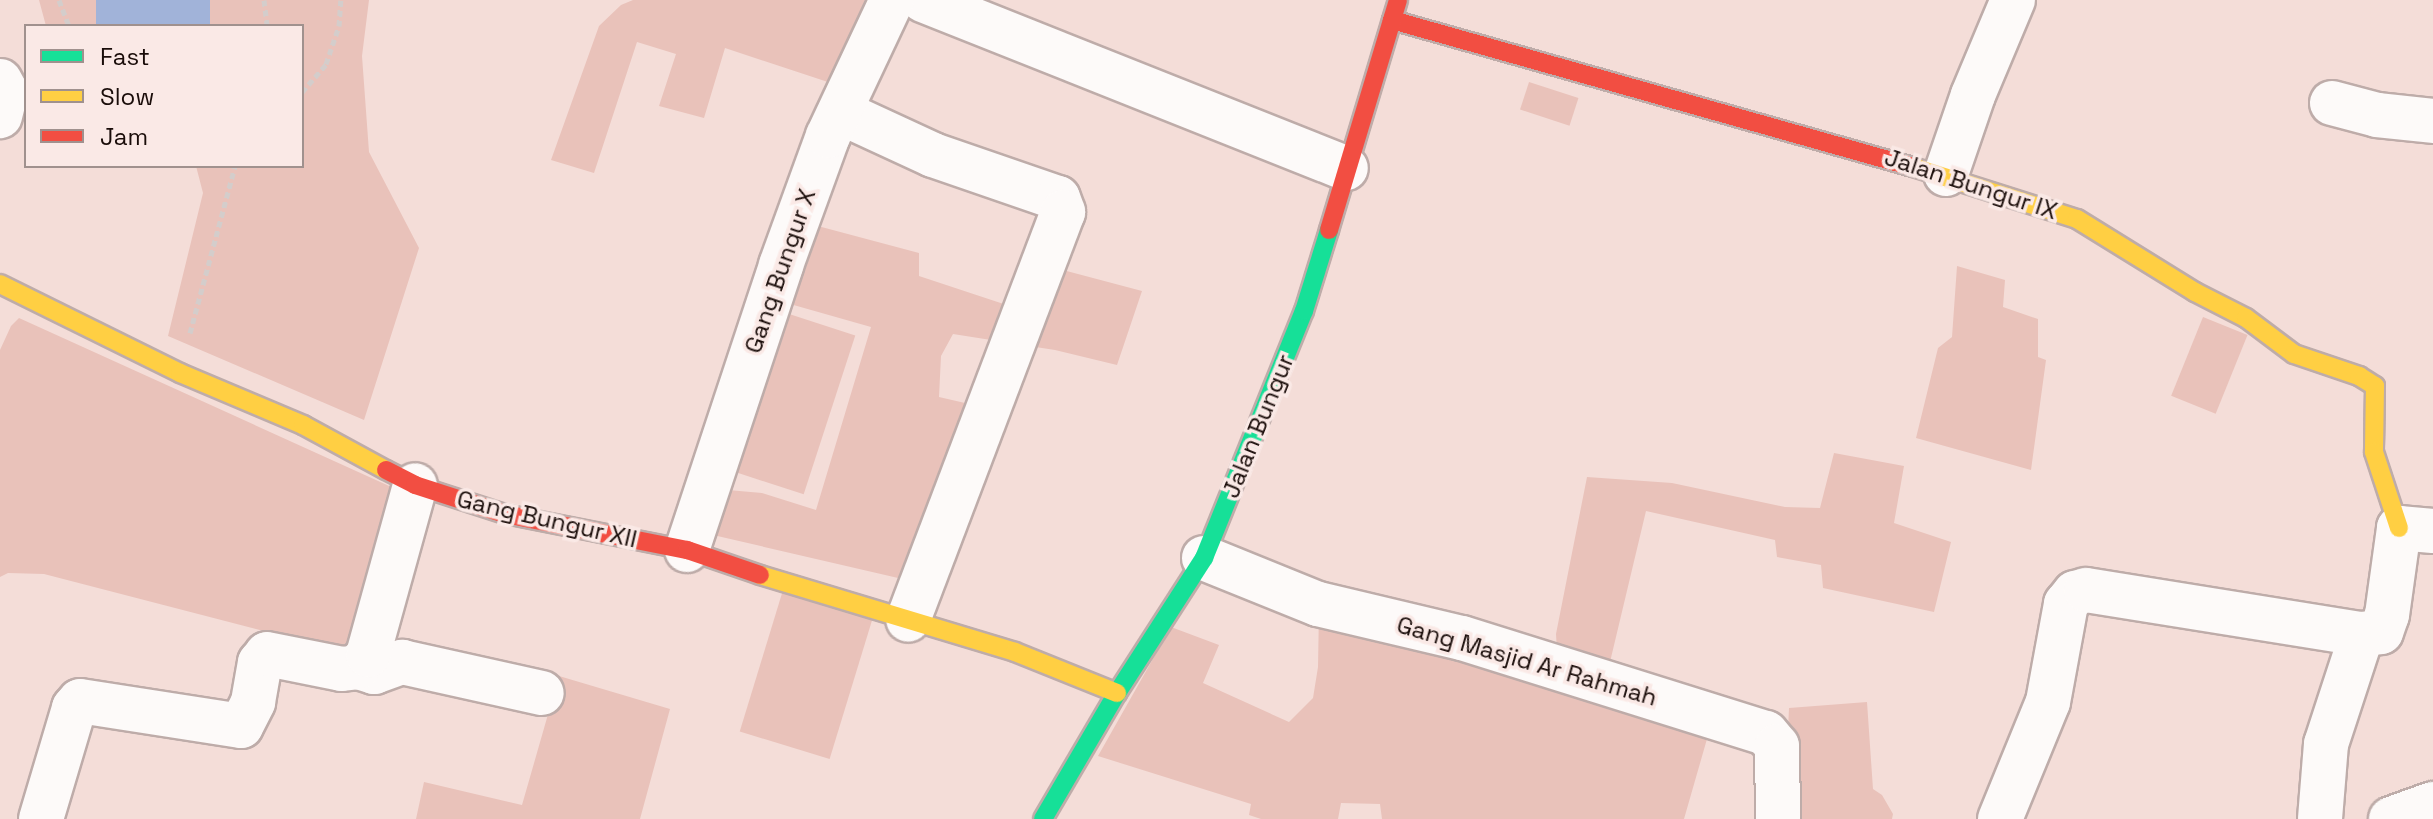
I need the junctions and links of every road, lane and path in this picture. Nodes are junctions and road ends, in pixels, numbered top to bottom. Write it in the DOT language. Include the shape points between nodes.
graph roads {
  1 [pos="59,0"];
  2 [pos="264,0"];
  3 [pos="341,0"];
  4 [pos="892,0"];
  5 [pos="923,0"];
  6 [pos="1398,0"];
  7 [pos="2013,0"];
  8 [pos="1392,20"];
  9 [pos="68,24"];
  10 [pos="267,24"];
  11 [pos="0,81"];
  12 [pos="304,90"];
  13 [pos="2332,103"];
  14 [pos="840,112"];
  15 [pos="0,116"];
  16 [pos="2433,121"];
  17 [pos="234,168"];
  18 [pos="1346,168"];
  19 [pos="1946,174"];
  20 [pos="0,284"];
  21 [pos="180,373"];
  22 [pos="415,485"];
  23 [pos="2416,529"];
  24 [pos="687,550"];
  25 [pos="1204,558"];
  26 [pos="908,619"];
  27 [pos="2362,634"];
  28 [pos="358,667"];
  29 [pos="542,693"];
  30 [pos="1117,693"];
  31 [pos="2433,804"];
  32 [pos="41,819"];
  33 [pos="1043,819"];
  34 [pos="1778,819"];
  35 [pos="2000,819"];
  36 [pos="2320,819"];
  37 [pos="2391,819"];
  1 -- 9 [label="path"];
  2 -- 10 [label="path"];
  3 -- 12 [label="path" via="326,64"];
  4 -- 14 [label="street, Gang Bungur X"];
  5 -- 18 [label="street"];
  6 -- 8 [label="street, Jalan Bungur"];
  7 -- 19 [label="street"];
  8 -- 18 [label="street, Jalan Bungur"];
  8 -- 19 [label="street, Jalan Bungur IX"];
  11 -- 15 [label="street" via="6,92"];
  13 -- 16 [label="street"];
  14 -- 24 [label="street, Gang Bungur X" via="781,265"];
  14 -- 26 [label="street" via="933,155 1058,198 1063,212"];
  17 -- 21 [label="path"];
  18 -- 25 [label="street, Jalan Bungur" via="1304,311"];
  19 -- 23 [label="street, Jalan Bungur IX" via="2077,219 2246,318 2294,354 2375,386 2374,452"];
  20 -- 21 [label="street, Gang Bungur XII"];
  21 -- 22 [label="street, Gang Bungur XII" via="303,425"];
  22 -- 24 [label="street, Gang Bungur XII" via="505,514"];
  22 -- 28 [label="street" via="368,655"];
  23 -- 27 [label="street" via="2381,632"];
  24 -- 26 [label="street, Gang Bungur XII"];
  25 -- 30 [label="street, Jalan Bungur"];
  25 -- 34 [label="street, Gang Masjid Ar Rahmah" via="1318,604 1462,638 1766,733 1777,746"];
  26 -- 30 [label="street, Gang Bungur XII" via="1015,652"];
  27 -- 35 [label="street" via="2126,595 2075,593 2066,604 2048,702"];
  27 -- 36 [label="street" via="2326,744"];
  28 -- 29 [label="street" via="374,672 402,662"];
  28 -- 32 [label="street" via="342,669 267,654 241,726 80,701"];
  30 -- 33 [label="street, Jalan Bungur"];
  31 -- 37 [label="street"];
}
